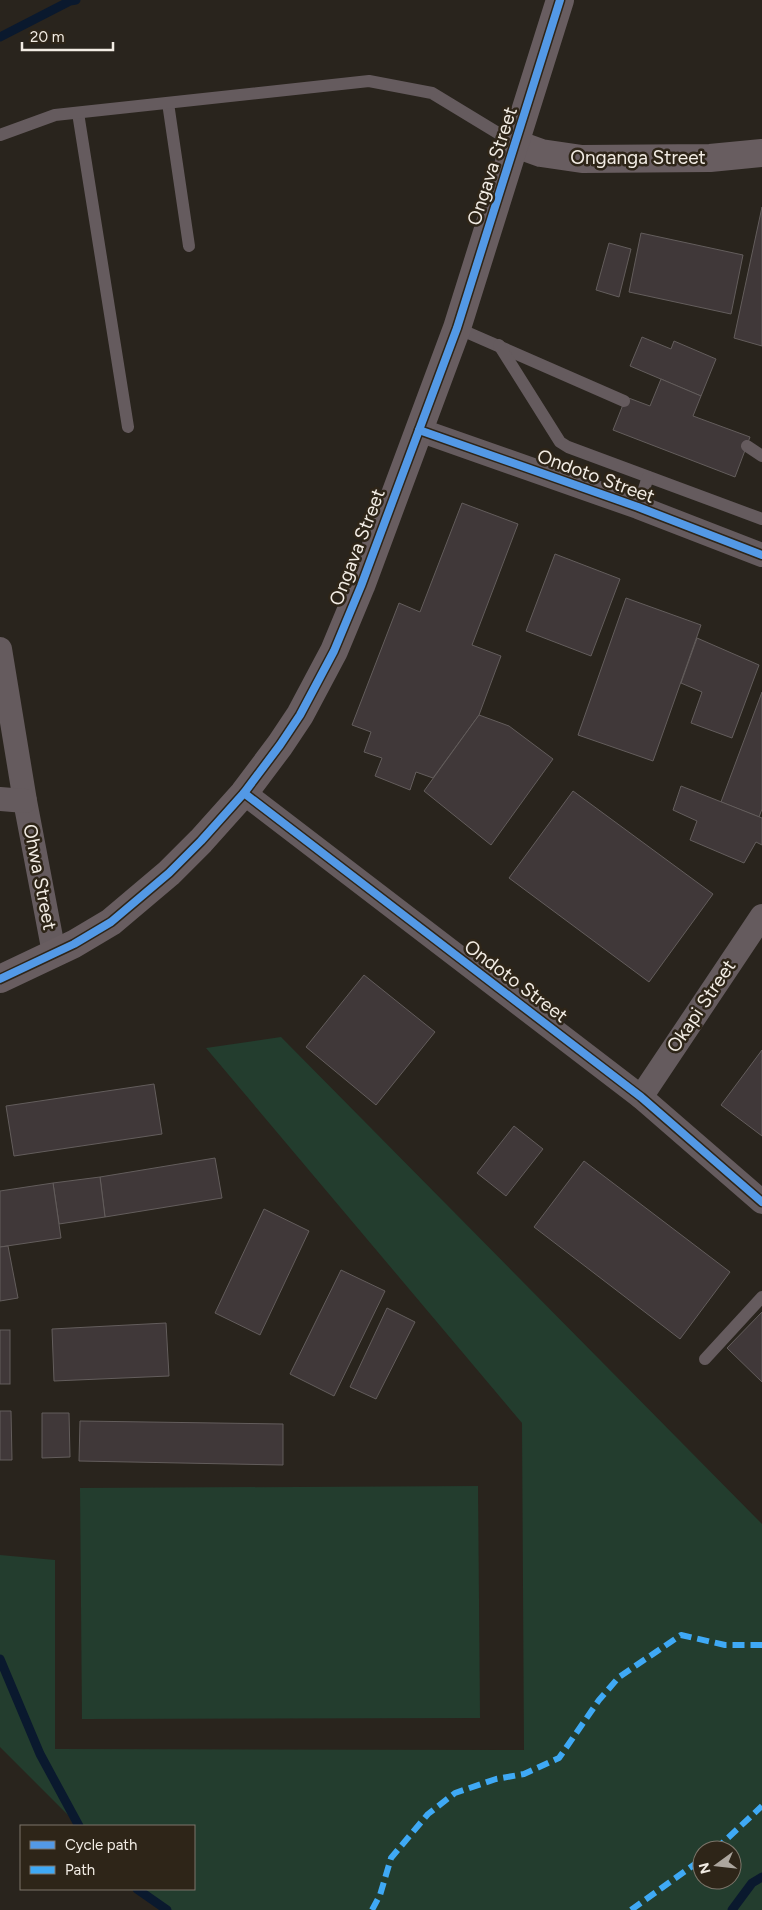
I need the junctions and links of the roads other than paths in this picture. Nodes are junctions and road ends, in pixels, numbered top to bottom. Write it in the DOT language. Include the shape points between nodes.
graph roads {
  1 [pos="560,0"];
  2 [pos="168,103"];
  3 [pos="78,113"];
  4 [pos="0,135"];
  5 [pos="516,144"];
  6 [pos="762,153"];
  7 [pos="189,246"];
  8 [pos="457,328"];
  9 [pos="499,345"];
  10 [pos="624,401"];
  11 [pos="128,427"];
  12 [pos="419,430"];
  13 [pos="747,446"];
  14 [pos="762,456"];
  15 [pos="648,477"];
  16 [pos="638,507"];
  17 [pos="762,519"];
  18 [pos="762,555"];
  19 [pos="0,649"];
  20 [pos="244,793"];
  21 [pos="0,798"];
  22 [pos="25,801"];
  23 [pos="762,916"];
  24 [pos="54,954"];
  25 [pos="0,979"];
  26 [pos="641,1097"];
  27 [pos="762,1202"];
  28 [pos="762,1297"];
  29 [pos="706,1359"];
  1 -- 5 [label="street, Ongava Street"];
  2 -- 3 [label="lane"];
  2 -- 5 [label="lane" via="369,81 432,93"];
  2 -- 7 [label="lane"];
  3 -- 4 [label="lane" via="56,115"];
  3 -- 11 [label="lane"];
  5 -- 6 [label="street, Onganga Street" via="541,153 582,159 710,158"];
  5 -- 8 [label="street, Ongava Street"];
  8 -- 9 [label="lane"];
  8 -- 12 [label="street, Ongava Street"];
  9 -- 10 [label="lane"];
  9 -- 15 [label="lane" via="560,442"];
  12 -- 16 [label="street, Ondoto Street"];
  12 -- 20 [label="street, Ongava Street" via="334,651 300,715"];
  13 -- 14 [label="lane"];
  15 -- 16 [label="lane"];
  15 -- 17 [label="lane"];
  16 -- 18 [label="street, Ondoto Street"];
  19 -- 22 [label="street, Ohwa Street"];
  20 -- 24 [label="street, Ongava Street" via="201,842 111,922"];
  20 -- 26 [label="street, Ondoto Street"];
  21 -- 22 [label="street, Ohwa Street"];
  22 -- 24 [label="street, Ohwa Street"];
  23 -- 26 [label="street, Okapi Street"];
  24 -- 25 [label="street, Ongava Street"];
  26 -- 27 [label="street, Ondoto Street"];
  28 -- 29 [label="lane"];
}
